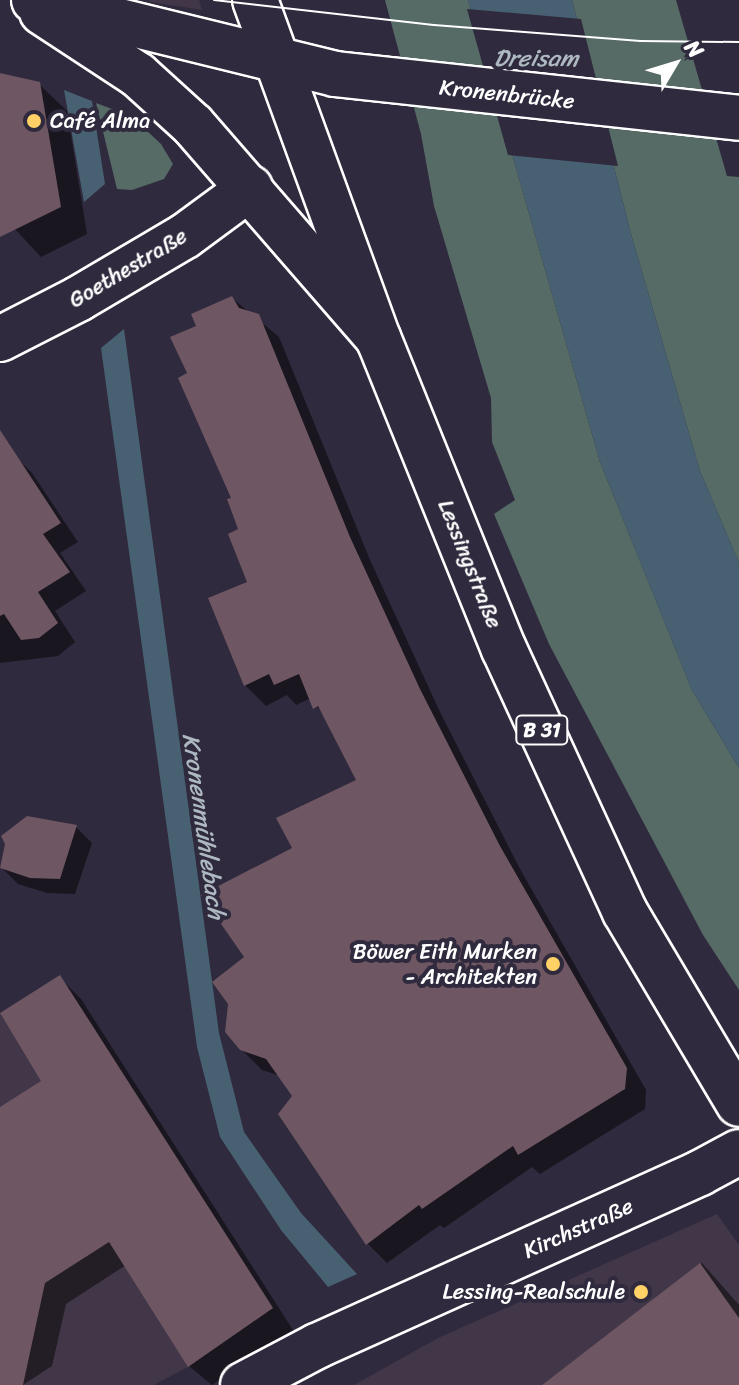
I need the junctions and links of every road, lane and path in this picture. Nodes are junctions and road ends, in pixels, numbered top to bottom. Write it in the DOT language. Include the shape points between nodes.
graph roads {
  1 [pos="23,0"];
  2 [pos="34,0"];
  3 [pos="255,0"];
  4 [pos="277,61"];
  5 [pos="734,118"];
  6 [pos="250,188"];
  7 [pos="0,339"];
  8 [pos="379,340"];
  9 [pos="739,1104"];
  10 [pos="739,1152"];
  11 [pos="243,1385"];
  1 -- 6 [label="main road" via="138,75"];
  2 -- 4 [label="main road, Kronenbrücke"];
  3 -- 4 [label="main road, Lessingstraße / B 31"];
  4 -- 5 [label="main road, Kronenbrücke" via="357,78"];
  4 -- 8 [label="main road, Lessingstraße / B 31"];
  6 -- 7 [label="main road, Goethestraße" via="185,236"];
  6 -- 8 [label="main road"];
  8 -- 9 [label="main road, Lessingstraße / B 31" via="504,649 625,912"];
  10 -- 11 [label="main road, Kirchstraße"];
}
